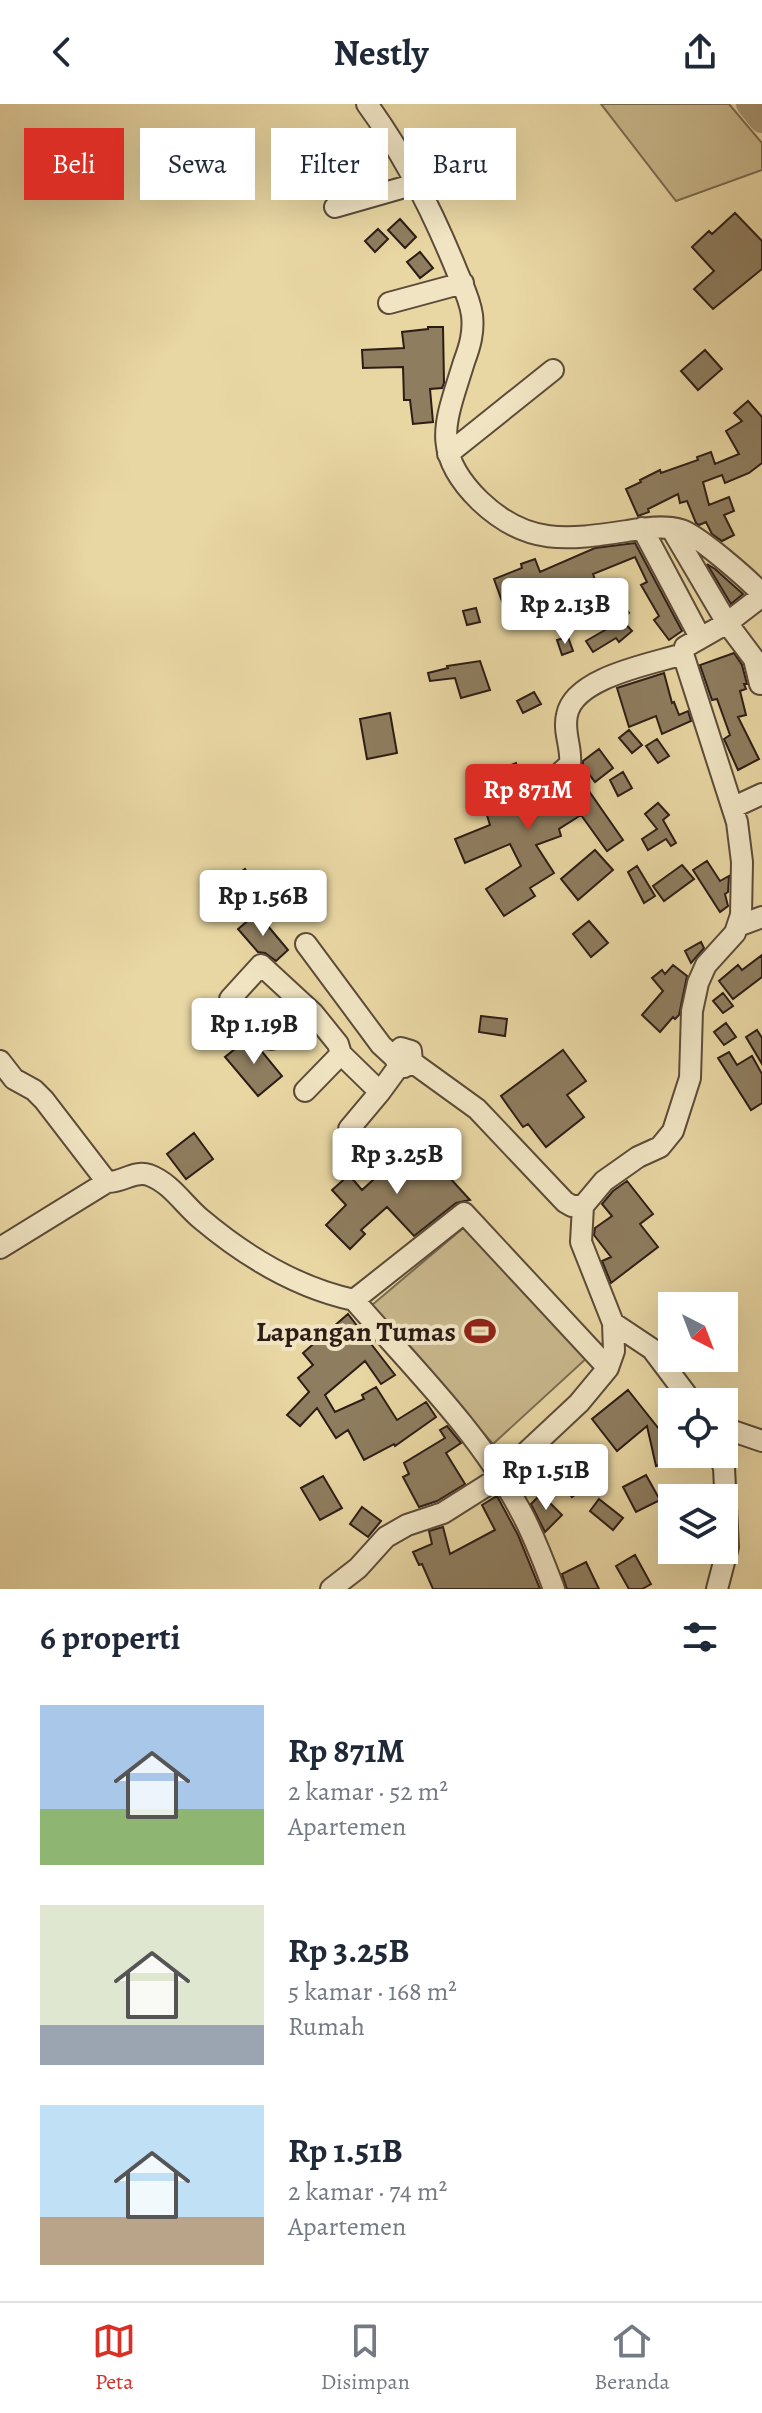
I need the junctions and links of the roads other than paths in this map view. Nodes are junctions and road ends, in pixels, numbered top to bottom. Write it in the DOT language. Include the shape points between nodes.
graph roads {
  1 [pos="367,104"];
  2 [pos="404,157"];
  3 [pos="404,187"];
  4 [pos="426,200"];
  5 [pos="335,207"];
  6 [pos="463,283"];
  7 [pos="389,303"];
  8 [pos="553,370"];
  9 [pos="448,454"];
  10 [pos="642,528"];
  11 [pos="671,528"];
  12 [pos="762,595"];
  13 [pos="727,623"];
  14 [pos="700,637"];
  15 [pos="683,654"];
  16 [pos="760,684"];
  17 [pos="524,778"];
  18 [pos="762,794"];
  19 [pos="734,807"];
  20 [pos="762,917"];
  21 [pos="738,926"];
  22 [pos="306,944"];
  23 [pos="230,999"];
  24 [pos="304,1006"];
  25 [pos="271,1039"];
  26 [pos="341,1054"];
  27 [pos="0,1061"];
  28 [pos="402,1062"];
  29 [pos="305,1091"];
  30 [pos="380,1092"];
  31 [pos="349,1129"];
  32 [pos="107,1182"];
  33 [pos="583,1206"];
  34 [pos="0,1248"];
  35 [pos="354,1300"];
  36 [pos="613,1323"];
  37 [pos="608,1368"];
  38 [pos="681,1388"];
  39 [pos="738,1433"];
  40 [pos="762,1441"];
  41 [pos="724,1468"];
  42 [pos="500,1477"];
  43 [pos="331,1589"];
  44 [pos="554,1589"];
  45 [pos="717,1589"];
  1 -- 2 [label="street"];
  3 -- 5 [label="street"];
  4 -- 6 [label="street"];
  6 -- 7 [label="street"];
  6 -- 9 [label="street" via="473,328 446,419"];
  8 -- 9 [label="street"];
  9 -- 10 [label="street" via="480,500 536,535 571,538"];
  10 -- 11 [label="street"];
  10 -- 14 [label="street"];
  11 -- 12 [label="street" via="684,530"];
  11 -- 13 [label="street"];
  12 -- 13 [label="street"];
  13 -- 14 [label="street"];
  13 -- 16 [label="street" via="754,659"];
  14 -- 15 [label="street"];
  15 -- 17 [label="street" via="617,673 577,697 567,713 570,764 557,776"];
  15 -- 19 [label="street"];
  18 -- 19 [label="street"];
  19 -- 21 [label="street" via="742,862"];
  20 -- 21 [label="street"];
  21 -- 33 [label="street" via="698,983 690,1078 673,1131 660,1147 604,1181"];
  22 -- 28 [label="street" via="381,1045"];
  23 -- 24 [label="street" via="261,965"];
  24 -- 25 [label="street"];
  24 -- 26 [label="street"];
  26 -- 29 [label="street"];
  26 -- 30 [label="street"];
  27 -- 32 [label="street" via="14,1079 44,1100"];
  28 -- 30 [label="street"];
  28 -- 33 [label="street" via="477,1109 565,1202"];
  30 -- 31 [label="street"];
  32 -- 34 [label="street"];
  32 -- 35 [label="street" via="152,1176 221,1236 307,1287"];
  33 -- 36 [label="street" via="581,1242"];
  35 -- 37 [label="street" via="464,1213"];
  35 -- 42 [label="street"];
  36 -- 37 [label="street" via="614,1351"];
  36 -- 38 [label="street" via="652,1349"];
  37 -- 42 [label="street" via="579,1403"];
  39 -- 40 [label="street"];
  41 -- 45 [label="street" via="728,1547"];
  42 -- 43 [label="street" via="443,1513 386,1537"];
  42 -- 44 [label="street" via="521,1510"];
}
